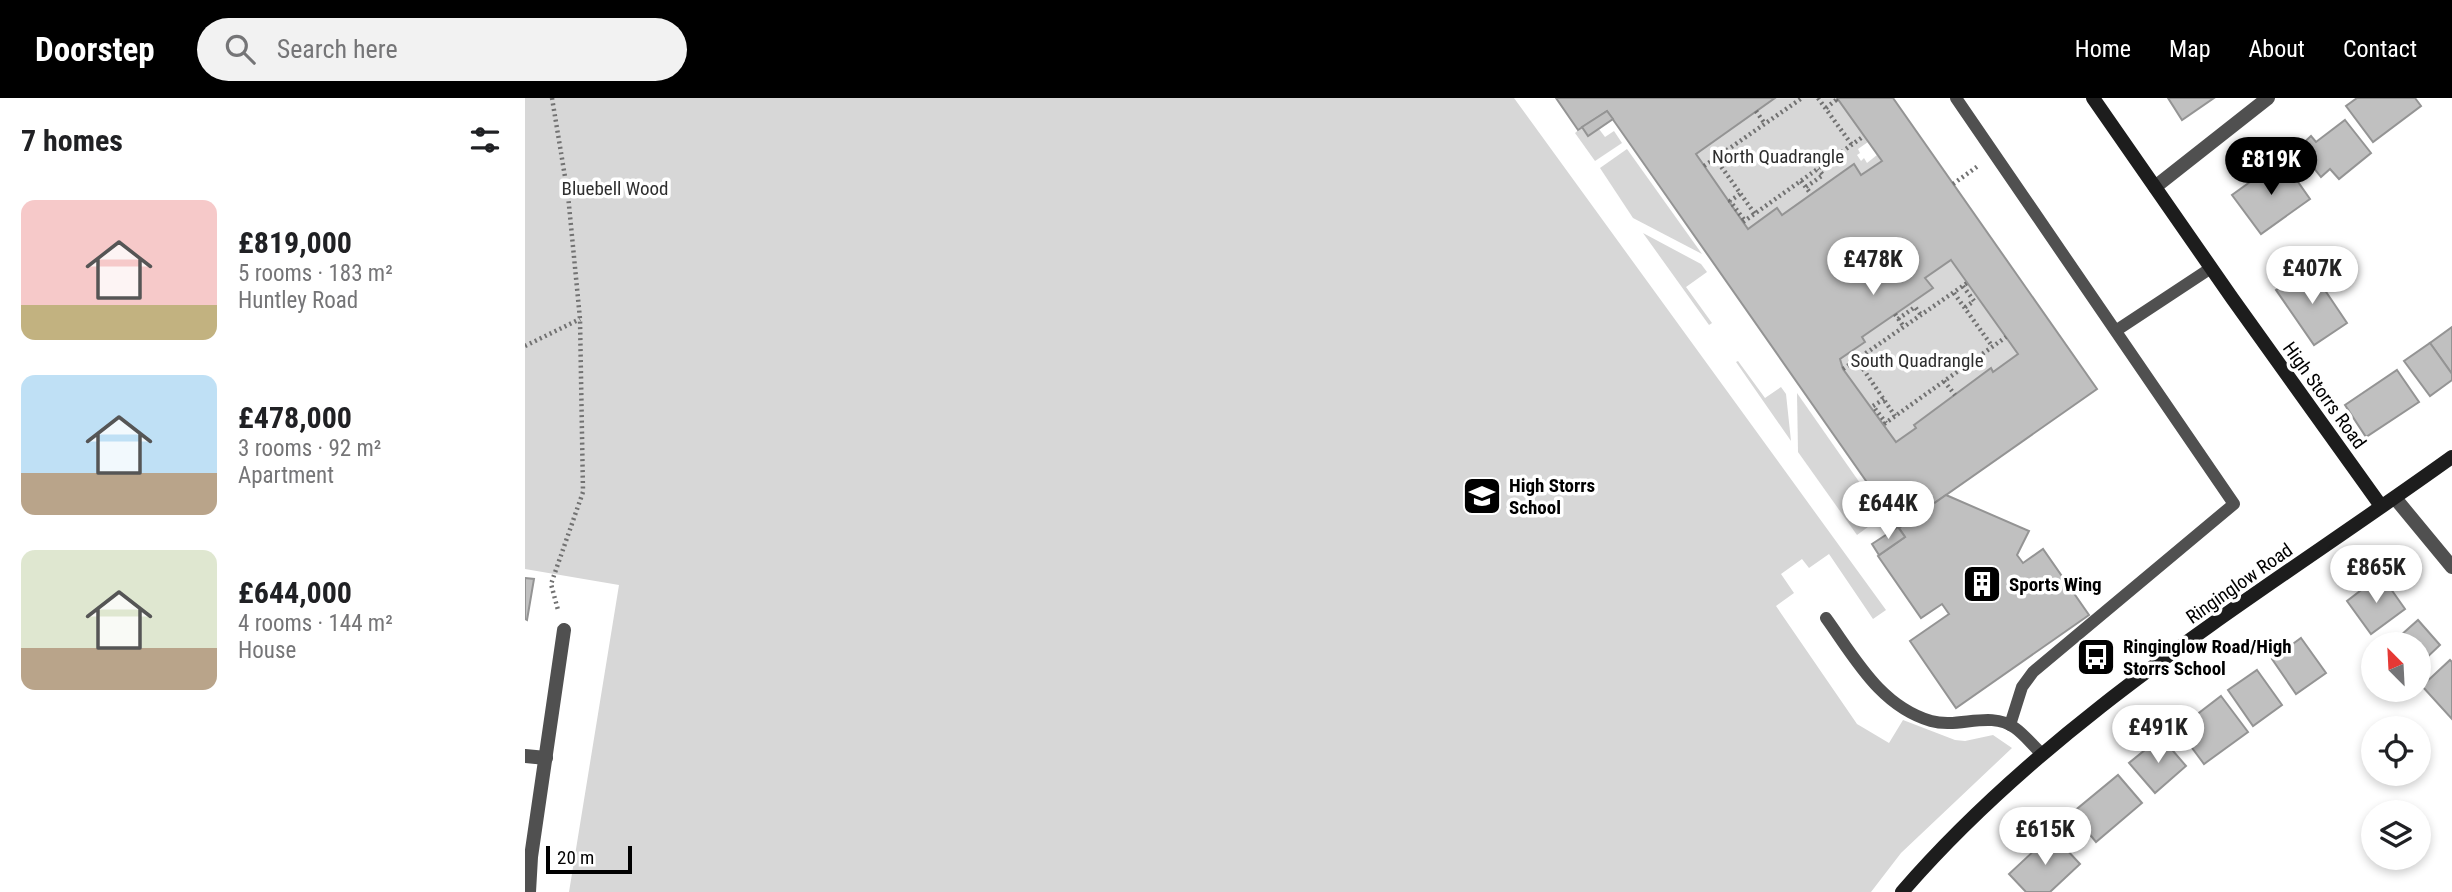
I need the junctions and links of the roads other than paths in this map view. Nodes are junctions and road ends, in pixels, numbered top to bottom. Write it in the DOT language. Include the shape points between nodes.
graph roads {
  1 [pos="1956,98"];
  2 [pos="2093,98"];
  3 [pos="2268,98"];
  4 [pos="2155,187"];
  5 [pos="2211,268"];
  6 [pos="2117,330"];
  7 [pos="2452,457"];
  8 [pos="2395,498"];
  9 [pos="2381,506"];
  10 [pos="2452,566"];
  11 [pos="1826,618"];
  12 [pos="564,630"];
  13 [pos="2010,725"];
  14 [pos="2042,754"];
  15 [pos="525,756"];
  16 [pos="546,758"];
  17 [pos="529,892"];
  18 [pos="1902,892"];
  1 -- 6 [label="lane"];
  2 -- 4 [label="street, High Storrs Road"];
  3 -- 4 [label="street"];
  4 -- 5 [label="street, High Storrs Road"];
  5 -- 6 [label="lane"];
  5 -- 9 [label="street, High Storrs Road"];
  6 -- 13 [label="lane" via="2235,504 2033,672 2022,687"];
  7 -- 8 [label="street, Ringinglow Road"];
  8 -- 9 [label="street, Ringinglow Road"];
  8 -- 10 [label="street"];
  9 -- 14 [label="street, Ringinglow Road" via="2206,629"];
  11 -- 13 [label="lane" via="1876,688 1892,702 1931,721 1955,724 1990,719"];
  12 -- 16 [label="street"];
  13 -- 14 [label="lane"];
  14 -- 18 [label="street, Ringinglow Road" via="1977,812"];
  15 -- 16 [label="street"];
  16 -- 17 [label="street"];
}
